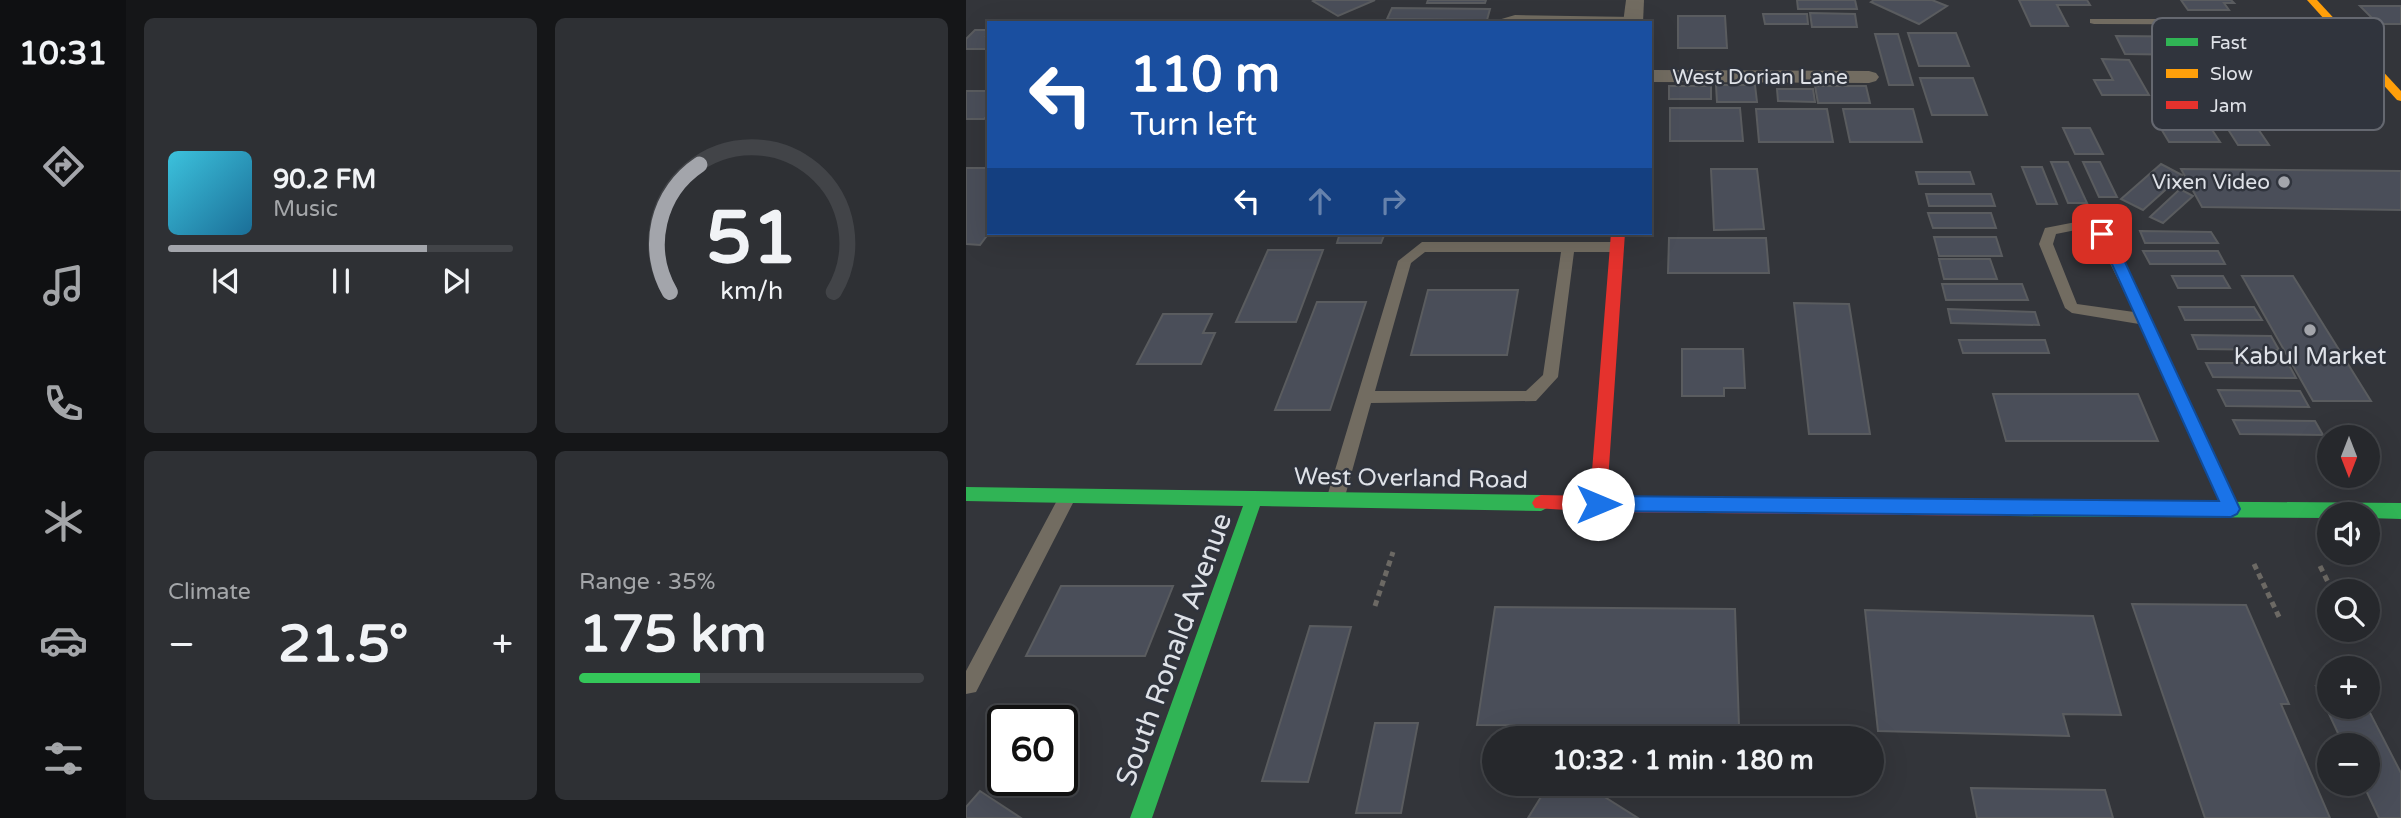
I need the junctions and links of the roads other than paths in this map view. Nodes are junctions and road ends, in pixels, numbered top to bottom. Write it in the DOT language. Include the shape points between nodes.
graph roads {
  1 [pos="1635,0"];
  2 [pos="2312,0"];
  3 [pos="2328,18"];
  4 [pos="1502,21"];
  5 [pos="1633,21"];
  6 [pos="2094,21"];
  7 [pos="2152,21"];
  8 [pos="1652,76"];
  9 [pos="1869,77"];
  10 [pos="2384,79"];
  11 [pos="2401,98"];
  12 [pos="1617,240"];
  13 [pos="1567,247"];
  14 [pos="2144,319"];
  15 [pos="1365,397"];
  16 [pos="966,494"];
  17 [pos="1068,496"];
  18 [pos="1254,499"];
  19 [pos="1335,500"];
  20 [pos="1598,504"];
  21 [pos="2231,509"];
  22 [pos="2401,511"];
  23 [pos="969,685"];
  24 [pos="1140,818"];
  1 -- 5 [label="street"];
  2 -- 3 [label="main road"];
  4 -- 5 [label="lane"];
  6 -- 7 [label="lane"];
  8 -- 9 [label="street, West Dorian Lane"];
  10 -- 11 [label="main road"];
  12 -- 13 [label="lane"];
  12 -- 20 [label="main road"];
  13 -- 15 [label="lane" via="1422,247 1405,261"];
  13 -- 15 [label="lane" via="1550,377 1530,397"];
  14 -- 14 [label="lane" via="2102,234 2076,226 2050,230 2046,244 2072,308"];
  14 -- 21 [label="lane"];
  15 -- 19 [label="lane"];
  16 -- 17 [label="main road, West Overland Road"];
  17 -- 18 [label="main road, West Overland Road"];
  17 -- 23 [label="lane"];
  18 -- 19 [label="main road, West Overland Road"];
  18 -- 24 [label="main road, South Ronald Avenue"];
  19 -- 20 [label="main road, West Overland Road"];
  20 -- 21 [label="main road, West Overland Road"];
  21 -- 22 [label="main road, West Overland Road"];
}
